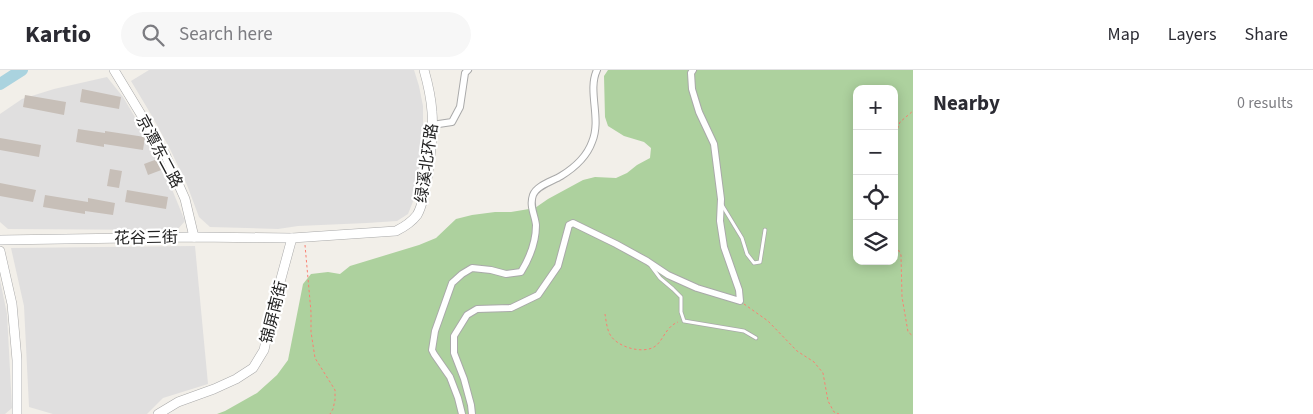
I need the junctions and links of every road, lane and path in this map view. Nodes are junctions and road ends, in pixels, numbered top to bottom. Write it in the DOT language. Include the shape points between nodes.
graph roads {
  1 [pos="114,70"];
  2 [pos="424,70"];
  3 [pos="597,70"];
  4 [pos="693,70"];
  5 [pos="465,71"];
  6 [pos="913,111"];
  7 [pos="432,125"];
  8 [pos="897,130"];
  9 [pos="722,204"];
  10 [pos="765,230"];
  11 [pos="194,237"];
  12 [pos="305,237"];
  13 [pos="292,238"];
  14 [pos="0,240"];
  15 [pos="898,249"];
  16 [pos="0,251"];
  17 [pos="647,261"];
  18 [pos="740,300"];
  19 [pos="605,314"];
  20 [pos="684,320"];
  21 [pos="913,336"];
  22 [pos="756,338"];
  23 [pos="17,414"];
  24 [pos="158,414"];
  25 [pos="330,414"];
  26 [pos="462,414"];
  27 [pos="472,414"];
  28 [pos="840,414"];
  1 -- 11 [label="street, 京潭东二路" via="165,154 185,199"];
  2 -- 7 [label="street, 绿溪北环路" via="430,92"];
  3 -- 26 [label="street" via="593,79 596,114 592,142 587,153 570,170 538,188 533,195 532,211 536,226 530,254 521,272 506,274 472,268 452,283 435,331 432,350 450,377"];
  4 -- 9 [label="street" via="692,89 714,144"];
  5 -- 7 [label="street" via="460,107 452,122"];
  6 -- 8 [label="path" via="900,122"];
  7 -- 12 [label="street, 绿溪北环路" via="421,206 408,224 396,231"];
  9 -- 10 [label="lane" via="754,262 760,262"];
  9 -- 18 [label="street" via="720,221 724,247"];
  11 -- 13 [label="street, 花谷三街"];
  11 -- 14 [label="street, 花谷三街"];
  12 -- 13 [label="street, 绿溪北环路"];
  12 -- 25 [label="path" via="310,332 314,358 334,390 335,400"];
  13 -- 24 [label="street, 锦屏南街" via="264,350 253,368"];
  15 -- 21 [label="path" via="908,332"];
  16 -- 23 [label="street" via="12,304"];
  17 -- 18 [label="street" via="697,288"];
  17 -- 20 [label="lane" via="681,297"];
  17 -- 27 [label="street" via="585,228 573,223 569,225 558,266 538,295 511,308 477,309 467,315 454,336 454,353"];
  18 -- 28 [label="path" via="823,372 828,402 834,412"];
  19 -- 20 [label="path" via="609,335 620,344 642,350 655,347 672,325"];
  20 -- 22 [label="lane" via="744,331"];
}
